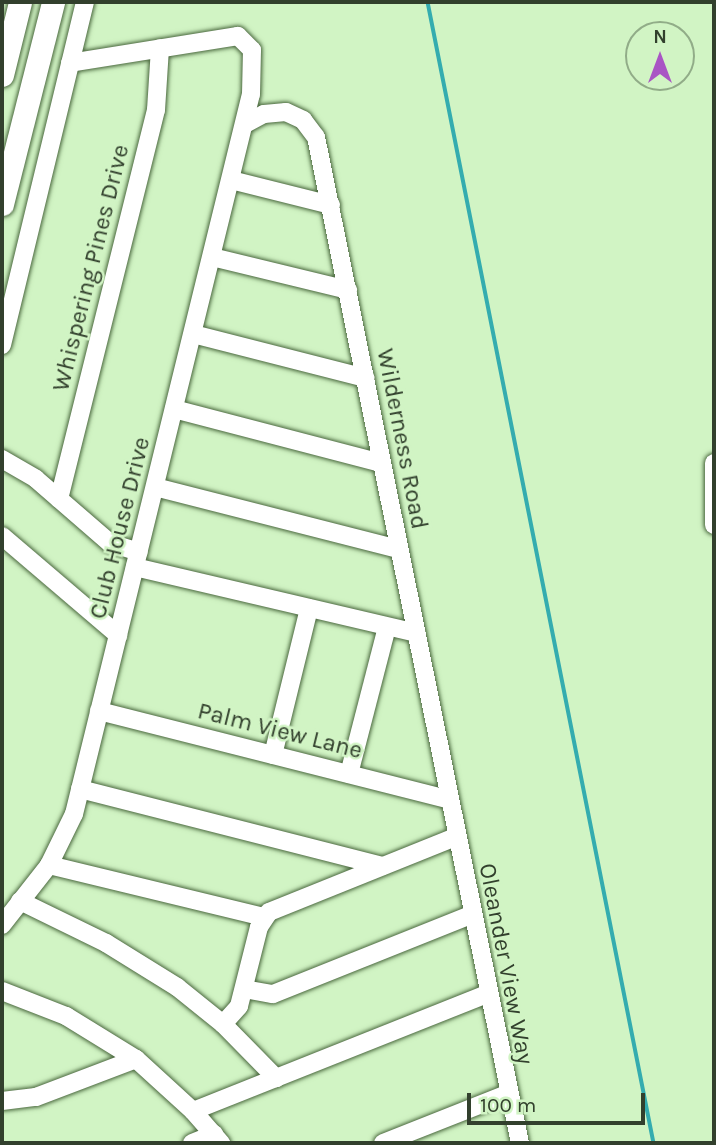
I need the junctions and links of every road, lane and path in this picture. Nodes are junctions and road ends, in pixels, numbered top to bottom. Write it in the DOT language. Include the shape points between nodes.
graph roads {
  1 [pos="20,2"];
  2 [pos="53,2"];
  3 [pos="85,2"];
  4 [pos="160,48"];
  5 [pos="70,63"];
  6 [pos="2,75"];
  7 [pos="245,124"];
  8 [pos="231,180"];
  9 [pos="2,204"];
  10 [pos="331,205"];
  11 [pos="212,257"];
  12 [pos="348,290"];
  13 [pos="193,334"];
  14 [pos="2,345"];
  15 [pos="365,378"];
  16 [pos="174,410"];
  17 [pos="2,459"];
  18 [pos="382,463"];
  19 [pos="714,463"];
  20 [pos="155,487"];
  21 [pos="59,499"];
  22 [pos="714,526"];
  23 [pos="2,536"];
  24 [pos="399,549"];
  25 [pos="137,560"];
  26 [pos="309,608"];
  27 [pos="387,626"];
  28 [pos="416,633"];
  29 [pos="118,635"];
  30 [pos="99,711"];
  31 [pos="273,755"];
  32 [pos="349,774"];
  33 [pos="80,789"];
  34 [pos="448,799"];
  35 [pos="456,835"];
  36 [pos="49,866"];
  37 [pos="382,866"];
  38 [pos="20,901"];
  39 [pos="471,915"];
  40 [pos="264,917"];
  41 [pos="2,925"];
  42 [pos="244,989"];
  43 [pos="2,991"];
  44 [pos="487,994"];
  45 [pos="223,1024"];
  46 [pos="136,1059"];
  47 [pos="276,1078"];
  48 [pos="507,1094"];
  49 [pos="2,1101"];
  50 [pos="193,1111"];
  51 [pos="218,1139"];
  52 [pos="192,1143"];
  53 [pos="383,1143"];
  54 [pos="520,1143"];
  1 -- 6 [label="main road"];
  2 -- 9 [label="main road"];
  3 -- 5 [label="street"];
  4 -- 5 [label="street"];
  4 -- 7 [label="street, Club House Drive" via="232,36 245,40 252,55"];
  4 -- 21 [label="street, Whispering Pines Drive" via="156,110"];
  5 -- 14 [label="street"];
  7 -- 8 [label="street, Club House Drive"];
  7 -- 10 [label="street, Wilderness Road" via="278,111 303,120 316,137"];
  8 -- 10 [label="street"];
  8 -- 11 [label="street, Club House Drive"];
  10 -- 12 [label="street, Wilderness Road"];
  11 -- 12 [label="street"];
  11 -- 13 [label="street, Club House Drive"];
  12 -- 15 [label="street, Wilderness Road"];
  13 -- 15 [label="street"];
  13 -- 16 [label="street, Club House Drive"];
  15 -- 18 [label="street, Wilderness Road"];
  16 -- 18 [label="street"];
  16 -- 20 [label="street, Club House Drive"];
  17 -- 21 [label="street"];
  18 -- 24 [label="street, Wilderness Road"];
  19 -- 22 [label="street"];
  20 -- 24 [label="street"];
  20 -- 25 [label="street, Club House Drive"];
  21 -- 25 [label="street"];
  23 -- 29 [label="street"];
  24 -- 28 [label="street, Wilderness Road"];
  25 -- 26 [label="street"];
  25 -- 29 [label="street, Club House Drive"];
  26 -- 27 [label="street"];
  26 -- 31 [label="street"];
  27 -- 28 [label="street"];
  27 -- 32 [label="street"];
  28 -- 34 [label="street, Wilderness Road"];
  29 -- 30 [label="street, Club House Drive"];
  30 -- 31 [label="street, Palm View Lane"];
  30 -- 33 [label="street, Club House Drive"];
  31 -- 32 [label="street, Palm View Lane"];
  32 -- 34 [label="street, Palm View Lane"];
  33 -- 36 [label="street, Club House Drive"];
  33 -- 37 [label="street"];
  34 -- 35 [label="street, Wilderness Road"];
  35 -- 37 [label="street"];
  35 -- 39 [label="street, Oleander View Way"];
  36 -- 38 [label="street, Club House Drive"];
  36 -- 40 [label="street"];
  37 -- 40 [label="street" via="278,907"];
  38 -- 41 [label="street, Club House Drive"];
  38 -- 45 [label="street" via="142,964"];
  39 -- 42 [label="street" via="273,994"];
  39 -- 44 [label="street, Oleander View Way"];
  40 -- 42 [label="street"];
  42 -- 45 [label="street" via="239,1006"];
  43 -- 46 [label="street" via="66,1016"];
  44 -- 47 [label="street"];
  44 -- 48 [label="street, Oleander View Way"];
  45 -- 47 [label="street"];
  46 -- 49 [label="street" via="36,1097"];
  46 -- 50 [label="street"];
  47 -- 50 [label="street"];
  48 -- 53 [label="street"];
  48 -- 54 [label="street, Oleander View Way"];
  50 -- 51 [label="street"];
  51 -- 52 [label="street"];
}
